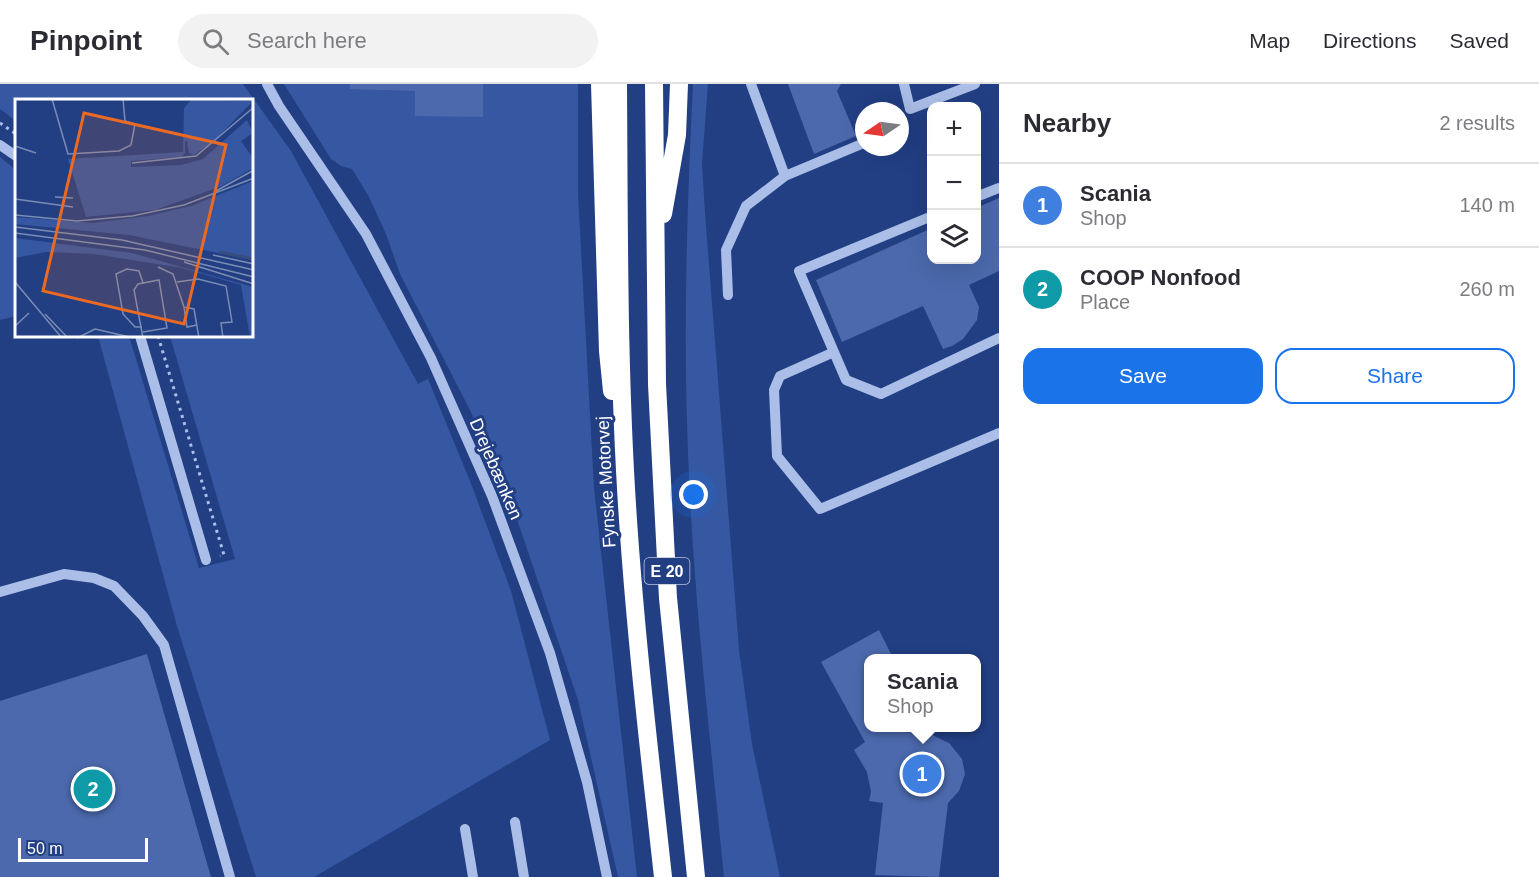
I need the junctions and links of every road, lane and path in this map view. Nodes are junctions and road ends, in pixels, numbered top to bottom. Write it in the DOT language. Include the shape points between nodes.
graph roads {
  1 [pos="259,84"];
  2 [pos="267,84"];
  3 [pos="600,84"];
  4 [pos="618,84"];
  5 [pos="654,84"];
  6 [pos="680,84"];
  7 [pos="751,84"];
  8 [pos="904,84"];
  9 [pos="975,84"];
  10 [pos="905,102"];
  11 [pos="279,106"];
  12 [pos="909,109"];
  13 [pos="0,123"];
  14 [pos="15,133"];
  15 [pos="0,145"];
  16 [pos="855,147"];
  17 [pos="15,155"];
  18 [pos="784,176"];
  19 [pos="999,188"];
  20 [pos="981,195"];
  21 [pos="927,218"];
  22 [pos="655,263"];
  23 [pos="728,295"];
  24 [pos="141,338"];
  25 [pos="159,338"];
  26 [pos="999,338"];
  27 [pos="834,352"];
  28 [pos="999,433"];
  29 [pos="628,519"];
  30 [pos="206,560"];
  31 [pos="0,592"];
  32 [pos="515,822"];
  33 [pos="465,829"];
  34 [pos="230,877"];
  35 [pos="473,877"];
  36 [pos="521,877"];
  37 [pos="607,877"];
  38 [pos="663,877"];
  39 [pos="696,877"];
  1 -- 11 [label="street, Drejebænken"];
  2 -- 11 [label="street, Drejebænken"];
  3 -- 29 [label="highway" via="608,351"];
  4 -- 29 [label="highway, Fynske Motorvej / E 20" via="620,324"];
  5 -- 22 [label="highway, E 20"];
  6 -- 22 [label="highway" via="676,135"];
  7 -- 18 [label="street"];
  8 -- 10 [label="street"];
  9 -- 12 [label="street"];
  11 -- 37 [label="street, Drejebænken" via="366,234 430,358 492,496 550,653 587,782"];
  13 -- 14 [label="path"];
  15 -- 17 [label="street"];
  16 -- 18 [label="street"];
  18 -- 23 [label="street" via="746,206 726,250"];
  19 -- 20 [label="street"];
  21 -- 27 [label="street" via="799,270"];
  22 -- 39 [label="highway, E 20" via="668,598"];
  24 -- 30 [label="street"];
  25 -- 30 [label="path" via="224,555"];
  26 -- 27 [label="street" via="881,394 846,380"];
  27 -- 28 [label="street" via="780,376 774,390 777,456 820,509"];
  29 -- 38 [label="highway, Fynske Motorvej / E 20"];
  31 -- 34 [label="street" via="64,574 94,578 114,586 142,616 164,645"];
  32 -- 36 [label="street"];
  33 -- 35 [label="street"];
}
